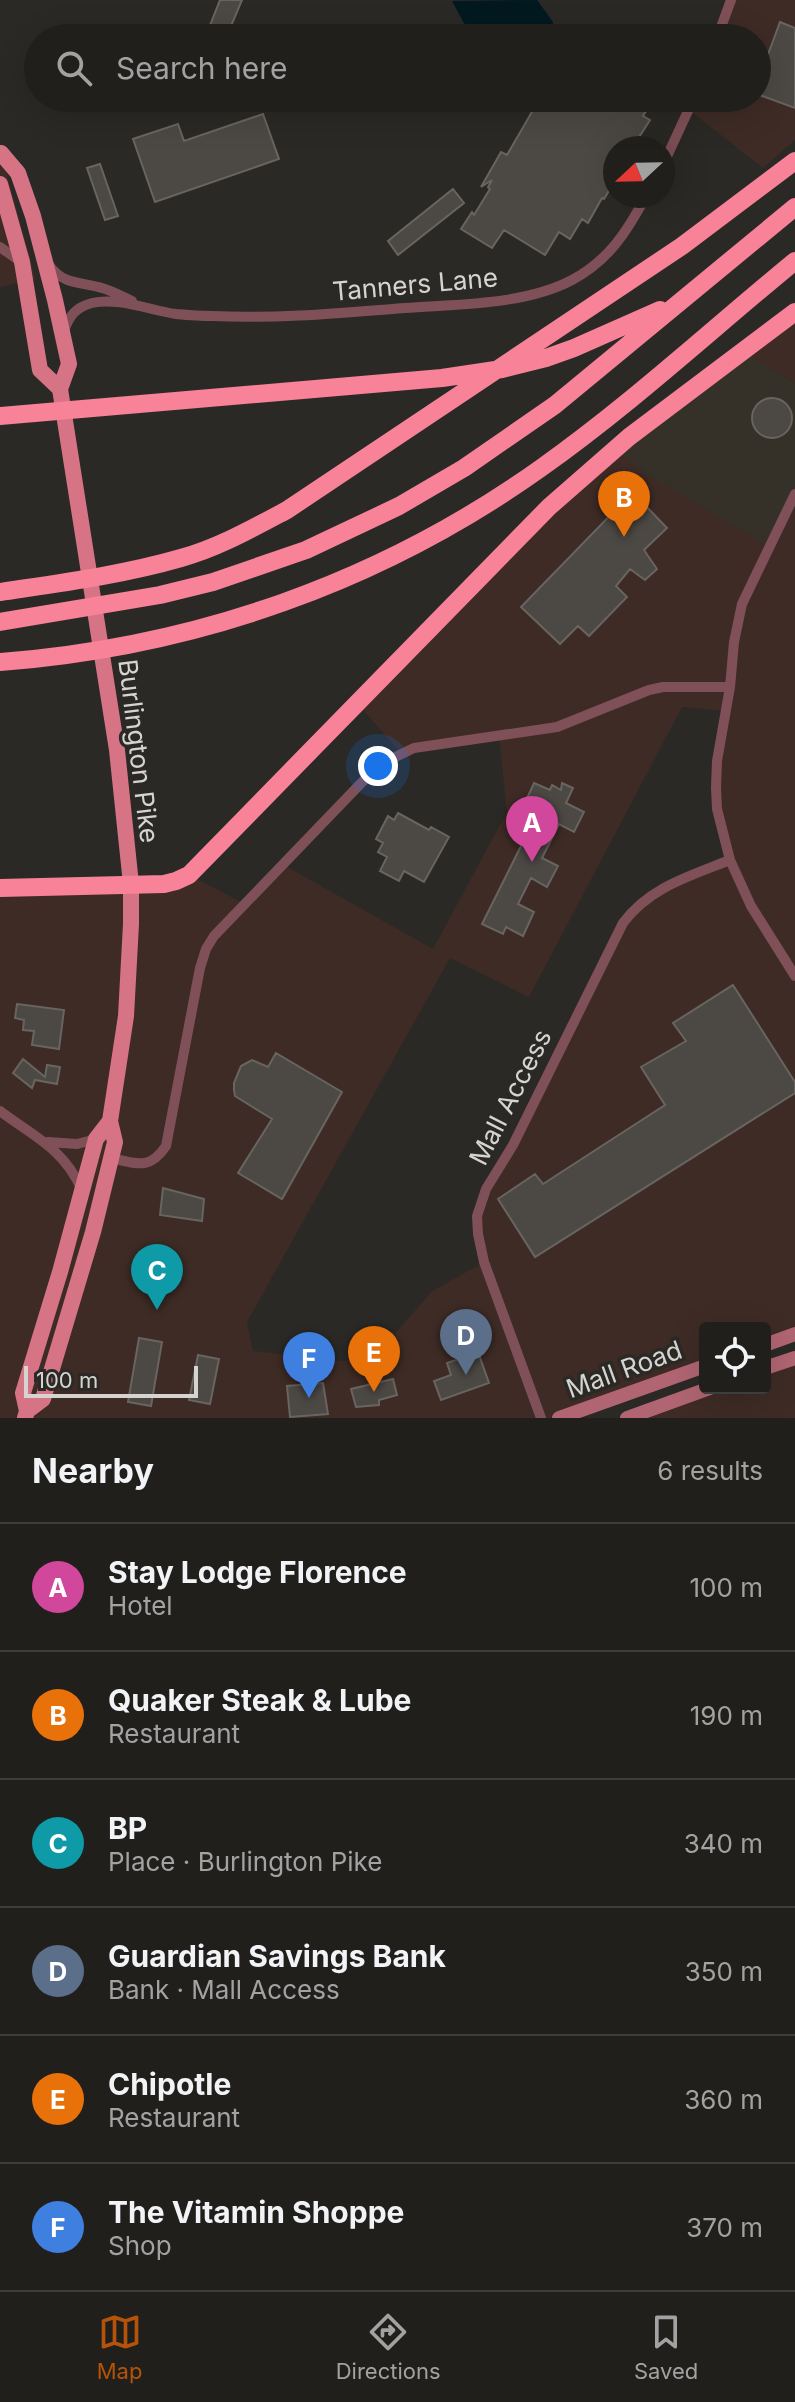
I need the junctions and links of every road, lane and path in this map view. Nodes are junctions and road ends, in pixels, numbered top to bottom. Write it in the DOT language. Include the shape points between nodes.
graph roads {
  1 [pos="731,0"];
  2 [pos="722,24"];
  3 [pos="688,112"];
  4 [pos="675,139"];
  5 [pos="0,156"];
  6 [pos="795,161"];
  7 [pos="1,198"];
  8 [pos="795,207"];
  9 [pos="640,208"];
  10 [pos="0,247"];
  11 [pos="44,258"];
  12 [pos="795,261"];
  13 [pos="22,262"];
  14 [pos="678,302"];
  15 [pos="145,307"];
  16 [pos="795,312"];
  17 [pos="63,335"];
  18 [pos="60,389"];
  19 [pos="63,410"];
  20 [pos="0,416"];
  21 [pos="795,494"];
  22 [pos="0,592"];
  23 [pos="0,622"];
  24 [pos="0,662"];
  25 [pos="730,687"];
  26 [pos="730,860"];
  27 [pos="131,884"];
  28 [pos="0,888"];
  29 [pos="795,976"];
  30 [pos="0,1111"];
  31 [pos="110,1121"];
  32 [pos="96,1139"];
  33 [pos="46,1142"];
  34 [pos="112,1158"];
  35 [pos="83,1192"];
  36 [pos="795,1334"];
  37 [pos="771,1343"];
  38 [pos="795,1358"];
  39 [pos="771,1366"];
  40 [pos="699,1368"];
  41 [pos="699,1392"];
  42 [pos="26,1414"];
  43 [pos="541,1418"];
  44 [pos="559,1418"];
  45 [pos="627,1418"];
  1 -- 2 [label="street"];
  3 -- 4 [label="street"];
  5 -- 11 [label="main road, Burlington Pike" via="18,173"];
  6 -- 22 [label="highway" via="682,246 287,510 183,558"];
  7 -- 13 [label="main road, Burlington Pike"];
  8 -- 14 [label="highway"];
  9 -- 15 [label="street, Tanners Lane" via="606,257 565,283 516,298 276,316 176,314"];
  10 -- 13 [label="street"];
  11 -- 15 [label="street, Tanners Lane" via="67,281 104,288"];
  11 -- 17 [label="main road, Burlington Pike"];
  12 -- 24 [label="highway" via="543,467 438,534 308,595 214,626 134,644"];
  13 -- 18 [label="main road, Burlington Pike" via="40,370"];
  14 -- 19 [label="highway" via="574,348 502,369"];
  14 -- 23 [label="highway" via="504,442 386,512 306,550 160,595"];
  15 -- 17 [label="street, Tanners Lane" via="90,304 69,316"];
  16 -- 27 [label="highway" via="661,411 549,507 189,875 164,884"];
  17 -- 18 [label="main road, Burlington Pike" via="69,364"];
  18 -- 19 [label="main road, Burlington Pike"];
  19 -- 20 [label="highway"];
  19 -- 27 [label="main road, Burlington Pike" via="109,696"];
  21 -- 25 [label="street" via="742,604"];
  25 -- 26 [label="street" via="716,788"];
  25 -- 34 [label="street" via="663,687 557,727 414,748 367,777 214,936 200,968 166,1146 148,1164"];
  26 -- 29 [label="street"];
  26 -- 43 [label="street, Mall Access" via="666,885 623,923 479,1209 484,1262"];
  27 -- 28 [label="highway"];
  27 -- 31 [label="main road, Burlington Pike" via="127,1005"];
  30 -- 33 [label="street"];
  31 -- 32 [label="main road, Burlington Pike"];
  31 -- 34 [label="main road, Burlington Pike"];
  32 -- 33 [label="street"];
  32 -- 35 [label="main road, Burlington Pike"];
  33 -- 35 [label="street" via="69,1165"];
  34 -- 42 [label="main road, Burlington Pike" via="43,1399"];
  35 -- 42 [label="main road, Burlington Pike" via="23,1393"];
  36 -- 37 [label="main road"];
  38 -- 39 [label="main road"];
  40 -- 44 [label="main road, Mall Road"];
  41 -- 45 [label="main road, Mall Road"];
}
